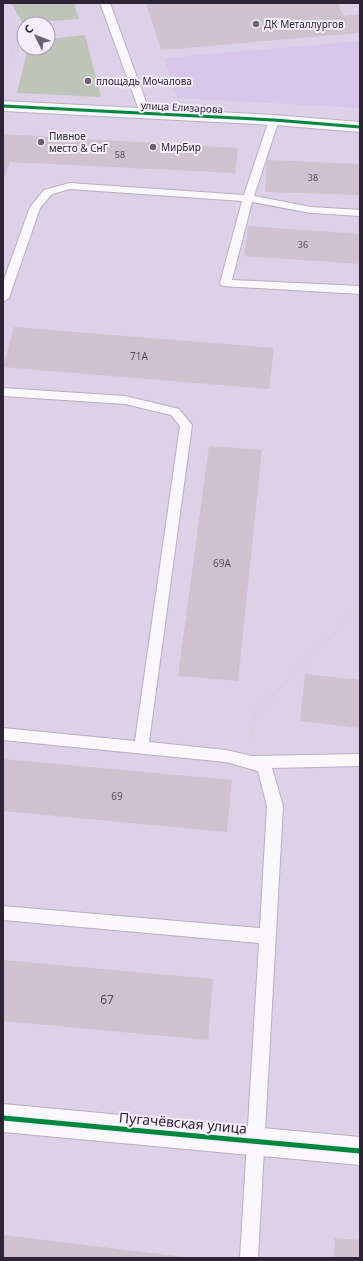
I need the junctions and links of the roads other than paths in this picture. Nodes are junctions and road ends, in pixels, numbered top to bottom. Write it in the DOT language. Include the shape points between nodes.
graph roads {
  1 [pos="105,3"];
  2 [pos="3,106"];
  3 [pos="145,113"];
  4 [pos="274,120"];
  5 [pos="360,127"];
  6 [pos="248,198"];
  7 [pos="360,213"];
  8 [pos="360,290"];
  9 [pos="3,298"];
  10 [pos="3,392"];
  11 [pos="3,734"];
  12 [pos="141,748"];
  13 [pos="360,760"];
  14 [pos="250,762"];
  15 [pos="3,913"];
  16 [pos="268,936"];
  17 [pos="3,1118"];
  18 [pos="257,1140"];
  19 [pos="360,1151"];
  20 [pos="249,1258"];
  1 -- 3 [label="lane"];
  2 -- 3 [label="street, улица Елизарова"];
  3 -- 4 [label="street, улица Елизарова"];
  4 -- 5 [label="street, улица Елизарова"];
  4 -- 6 [label="lane"];
  6 -- 7 [label="lane" via="311,210"];
  6 -- 8 [label="lane" via="226,283"];
  6 -- 9 [label="lane" via="70,186 48,192 35,207"];
  10 -- 12 [label="lane" via="125,400 175,412 186,425"];
  11 -- 12 [label="lane"];
  12 -- 14 [label="lane" via="226,756"];
  13 -- 14 [label="lane"];
  14 -- 16 [label="lane" via="264,766 275,806"];
  15 -- 16 [label="lane"];
  16 -- 18 [label="lane"];
  17 -- 18 [label="street, Пугачёвская улица"];
  18 -- 19 [label="street, Пугачёвская улица"];
  18 -- 20 [label="lane"];
}
